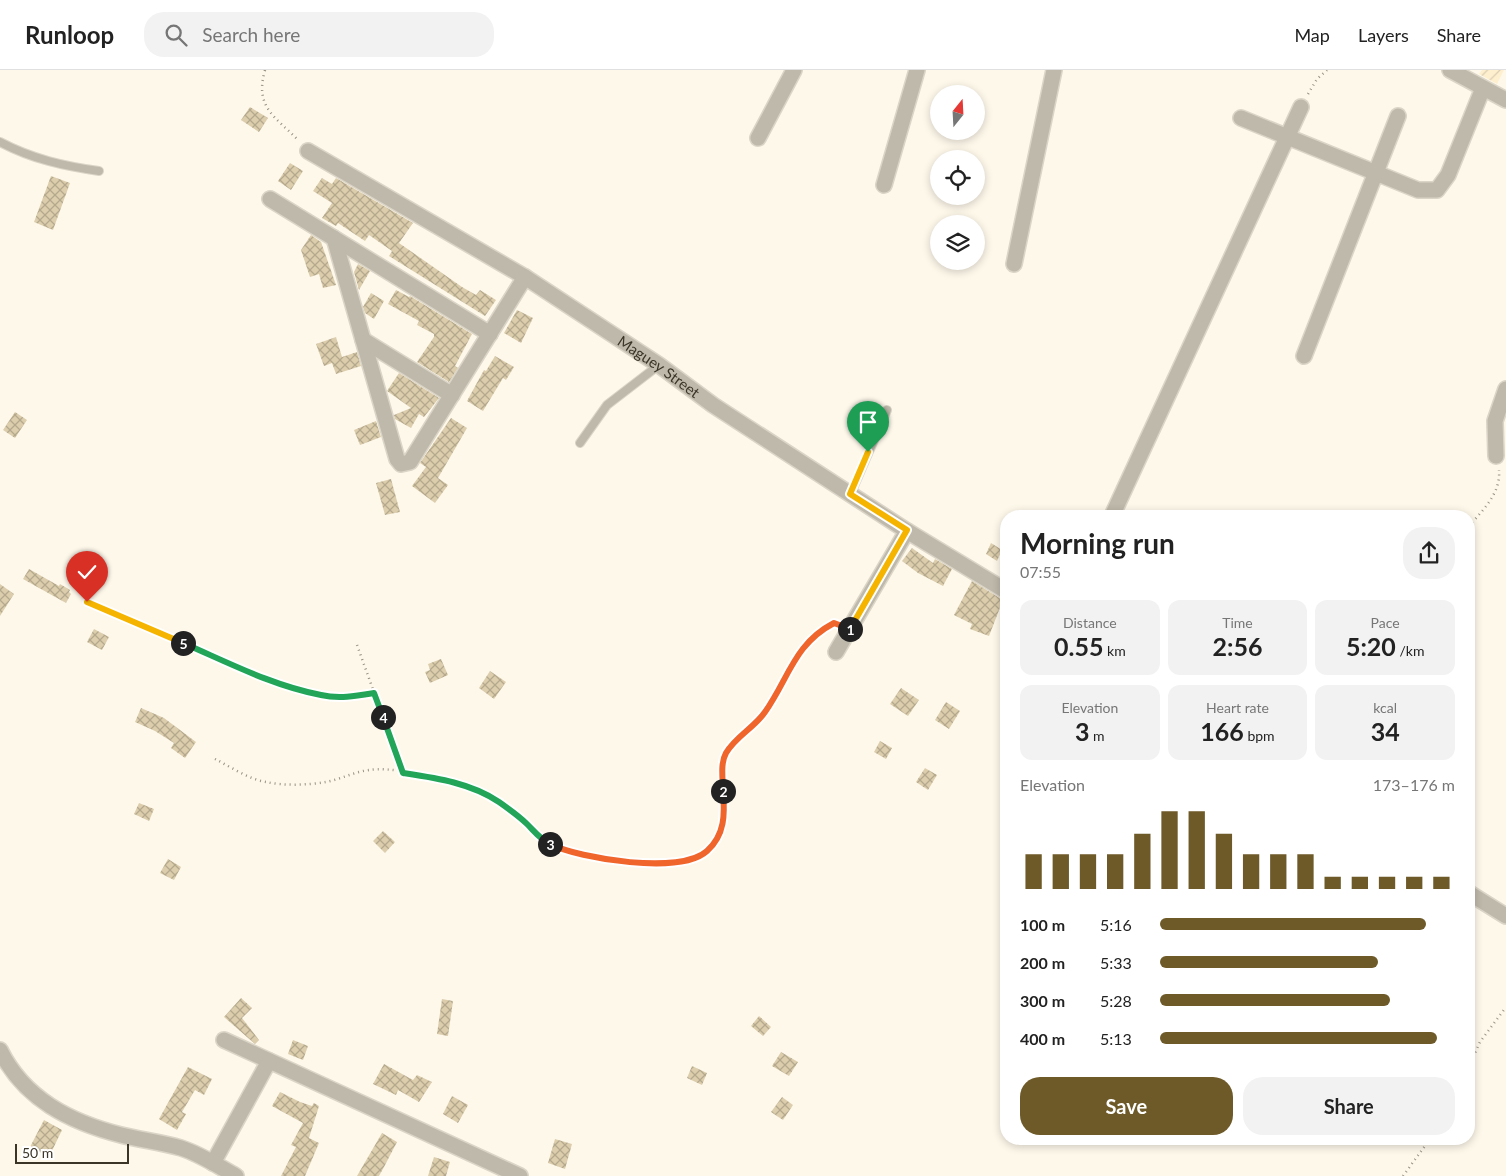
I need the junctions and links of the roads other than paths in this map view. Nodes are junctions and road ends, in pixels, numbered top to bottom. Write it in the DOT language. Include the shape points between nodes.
graph roads {
  1 [pos="794,70"];
  2 [pos="917,70"];
  3 [pos="1054,70"];
  4 [pos="1450,70"];
  5 [pos="1483,88"];
  6 [pos="1506,100"];
  7 [pos="1301,106"];
  8 [pos="1398,116"];
  9 [pos="1241,118"];
  10 [pos="1287,136"];
  11 [pos="758,138"];
  12 [pos="0,142"];
  13 [pos="308,151"];
  14 [pos="99,171"];
  15 [pos="1376,173"];
  16 [pos="884,185"];
  17 [pos="270,199"];
  18 [pos="334,238"];
  19 [pos="1014,264"];
  20 [pos="525,277"];
  21 [pos="490,334"];
  22 [pos="363,340"];
  23 [pos="1304,356"];
  24 [pos="659,365"];
  25 [pos="1506,389"];
  26 [pos="452,395"];
  27 [pos="886,410"];
  28 [pos="580,444"];
  29 [pos="1496,456"];
  30 [pos="850,494"];
  31 [pos="1115,510"];
  32 [pos="907,530"];
  33 [pos="1000,587"];
  34 [pos="836,652"];
  35 [pos="1475,897"];
  36 [pos="1506,916"];
  37 [pos="224,1040"];
  38 [pos="0,1050"];
  39 [pos="269,1061"];
  40 [pos="214,1163"];
  41 [pos="236,1176"];
  42 [pos="520,1176"];
  1 -- 11 [label="street"];
  2 -- 16 [label="street"];
  3 -- 19 [label="street"];
  4 -- 5 [label="street"];
  5 -- 6 [label="street"];
  5 -- 15 [label="street" via="1448,175 1437,190 1418,190"];
  7 -- 10 [label="street"];
  8 -- 15 [label="street"];
  9 -- 10 [label="street"];
  10 -- 15 [label="street"];
  10 -- 31 [label="street"];
  12 -- 14 [label="lane" via="21,153 62,166"];
  13 -- 20 [label="street, Maguey Street"];
  15 -- 23 [label="street"];
  17 -- 18 [label="street"];
  18 -- 21 [label="street"];
  18 -- 22 [label="street"];
  20 -- 21 [label="street"];
  20 -- 24 [label="street, Maguey Street"];
  21 -- 26 [label="street"];
  22 -- 26 [label="street"];
  22 -- 26 [label="street" via="399,462 410,462"];
  24 -- 28 [label="lane" via="607,405"];
  24 -- 30 [label="street, Maguey Street" via="713,405"];
  25 -- 29 [label="street" via="1495,421"];
  27 -- 30 [label="lane"];
  30 -- 32 [label="street, Maguey Street"];
  32 -- 33 [label="street, Maguey Street"];
  32 -- 34 [label="street"];
  35 -- 36 [label="street"];
  37 -- 39 [label="street"];
  38 -- 40 [label="street" via="17,1077 51,1108 85,1124 182,1148"];
  39 -- 40 [label="street"];
  39 -- 42 [label="street"];
  40 -- 41 [label="street"];
}
